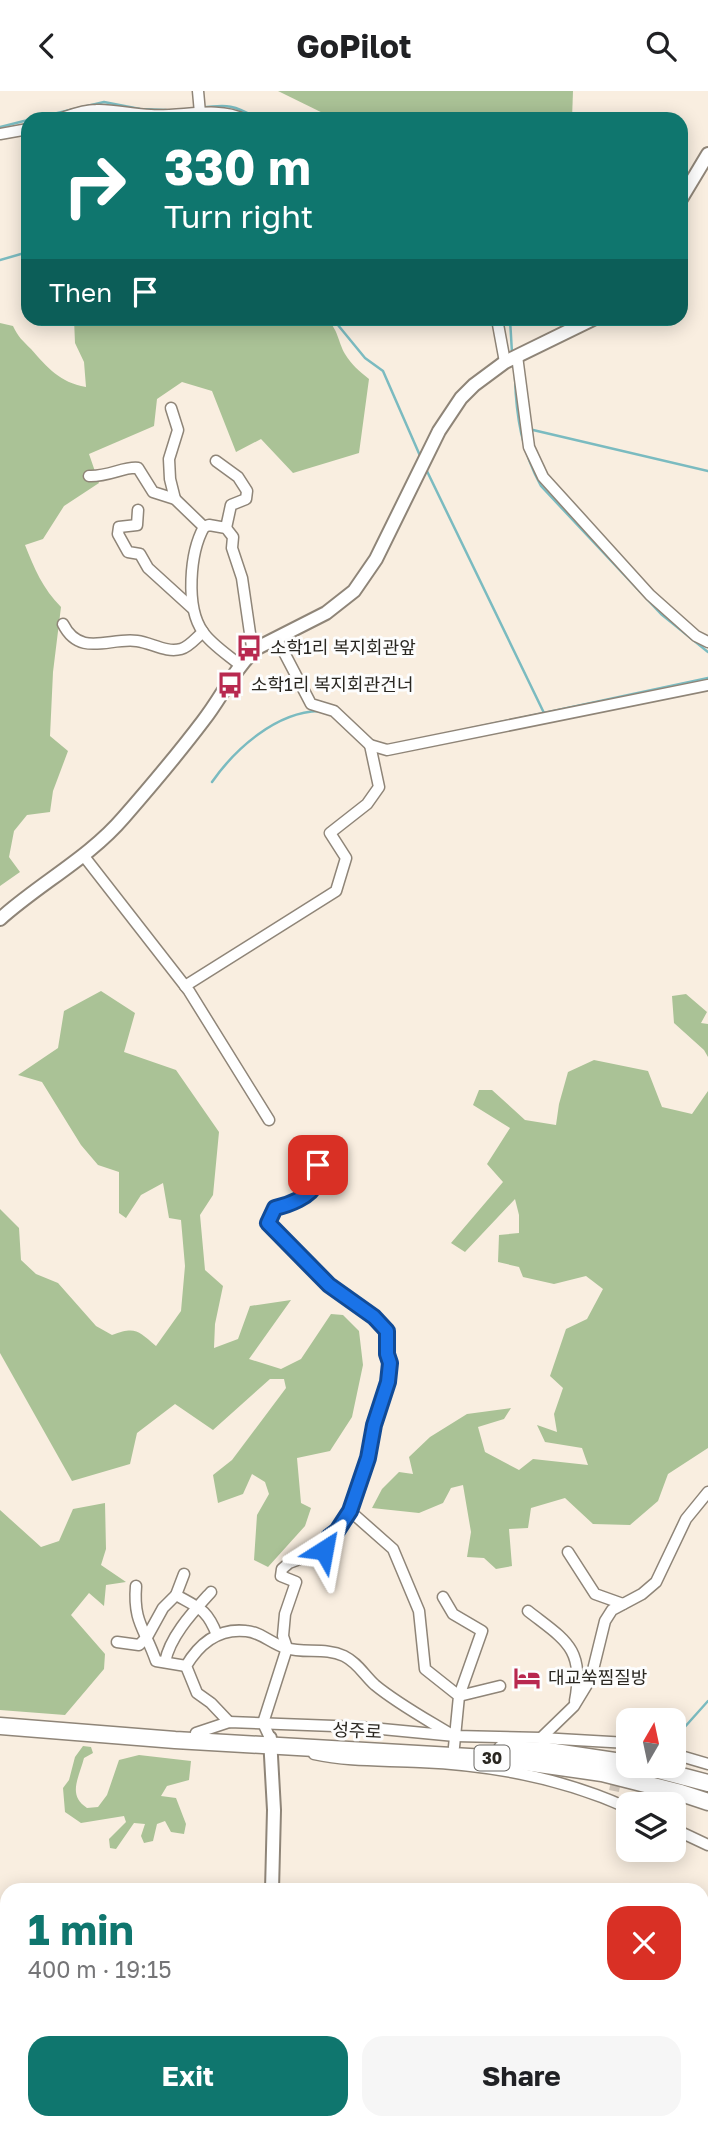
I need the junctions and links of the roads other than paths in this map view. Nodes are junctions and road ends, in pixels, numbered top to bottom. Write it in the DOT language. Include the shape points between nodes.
graph roads {
  1 [pos="198,91"];
  2 [pos="199,108"];
  3 [pos="79,112"];
  4 [pos="120,112"];
  5 [pos="190,112"];
  6 [pos="222,112"];
  7 [pos="21,130"];
  8 [pos="0,134"];
  9 [pos="708,154"];
  10 [pos="688,187"];
  11 [pos="499,326"];
  12 [pos="579,326"];
  13 [pos="511,359"];
  14 [pos="171,408"];
  15 [pos="216,461"];
  16 [pos="89,476"];
  17 [pos="174,499"];
  18 [pos="138,510"];
  19 [pos="204,527"];
  20 [pos="226,528"];
  21 [pos="192,608"];
  22 [pos="63,624"];
  23 [pos="203,632"];
  24 [pos="277,639"];
  25 [pos="708,642"];
  26 [pos="244,660"];
  27 [pos="708,685"];
  28 [pos="370,744"];
  29 [pos="83,855"];
  30 [pos="0,919"];
  31 [pos="185,986"];
  32 [pos="268,1120"];
  33 [pos="318,1148"];
  34 [pos="708,1492"];
  35 [pos="350,1511"];
  36 [pos="568,1552"];
  37 [pos="184,1574"];
  38 [pos="136,1586"];
  39 [pos="211,1592"];
  40 [pos="176,1595"];
  41 [pos="443,1597"];
  42 [pos="622,1604"];
  43 [pos="197,1607"];
  44 [pos="528,1611"];
  45 [pos="217,1635"];
  46 [pos="147,1637"];
  47 [pos="117,1642"];
  48 [pos="287,1648"];
  49 [pos="165,1663"];
  50 [pos="186,1666"];
  51 [pos="500,1686"];
  52 [pos="459,1696"];
  53 [pos="574,1706"];
  54 [pos="0,1720"];
  55 [pos="229,1723"];
  56 [pos="0,1726"];
  57 [pos="196,1733"];
  58 [pos="268,1736"];
  59 [pos="541,1738"];
  60 [pos="455,1742"];
  61 [pos="616,1749"];
  62 [pos="616,1750"];
  63 [pos="686,1758"];
  64 [pos="708,1764"];
  65 [pos="686,1777"];
  66 [pos="708,1783"];
  67 [pos="616,1798"];
  68 [pos="708,1802"];
  69 [pos="686,1835"];
  70 [pos="708,1845"];
  71 [pos="272,1883"];
  1 -- 2 [label="street"];
  2 -- 5 [label="street"];
  2 -- 6 [label="street"];
  3 -- 4 [label="street"];
  7 -- 8 [label="street"];
  9 -- 10 [label="street"];
  11 -- 13 [label="street"];
  12 -- 13 [label="street"];
  13 -- 24 [label="street" via="461,398 439,431 376,559 354,591 326,613"];
  13 -- 25 [label="street" via="529,447 543,477 650,595"];
  14 -- 17 [label="street" via="178,430 169,459"];
  15 -- 20 [label="street" via="238,477 247,491 247,499 231,505"];
  16 -- 17 [label="street" via="138,468 153,492"];
  17 -- 19 [label="street"];
  18 -- 21 [label="street" via="137,525 119,527 118,534 128,552 140,554 148,568"];
  19 -- 20 [label="street"];
  19 -- 21 [label="street" via="194,551"];
  20 -- 26 [label="street" via="233,537 242,578 252,647"];
  21 -- 23 [label="street"];
  22 -- 23 [label="street" via="73,637 97,645 135,641 175,650 185,648"];
  23 -- 26 [label="street"];
  24 -- 26 [label="street"];
  24 -- 28 [label="street" via="311,704 334,711"];
  26 -- 29 [label="street" via="205,719 123,818"];
  27 -- 28 [label="street" via="387,750"];
  28 -- 31 [label="street" via="379,787 367,804 330,833 346,858 335,891"];
  29 -- 30 [label="street"];
  29 -- 31 [label="street"];
  31 -- 32 [label="street"];
  33 -- 35 [label="street" via="316,1185 307,1195 275,1208 268,1223 329,1285 387,1331 388,1382"];
  34 -- 42 [label="street" via="686,1518 656,1582"];
  35 -- 48 [label="street" via="324,1550 282,1569 281,1576 296,1582 285,1614"];
  35 -- 52 [label="street" via="393,1549 419,1611 425,1669"];
  36 -- 42 [label="street" via="595,1594"];
  37 -- 40 [label="street"];
  38 -- 46 [label="street" via="137,1620"];
  39 -- 43 [label="street"];
  40 -- 43 [label="street"];
  40 -- 46 [label="street"];
  41 -- 52 [label="street" via="453,1614 482,1631"];
  42 -- 53 [label="street" via="605,1621 591,1678"];
  43 -- 45 [label="street" via="211,1618"];
  43 -- 49 [label="street" via="168,1648"];
  44 -- 53 [label="street" via="568,1642 578,1662"];
  45 -- 48 [label="street" via="247,1631"];
  45 -- 50 [label="street" via="203,1642"];
  46 -- 47 [label="street" via="139,1645"];
  46 -- 49 [label="street" via="156,1661"];
  48 -- 58 [label="street"];
  48 -- 60 [label="street" via="345,1657"];
  49 -- 50 [label="street"];
  50 -- 55 [label="street" via="197,1693"];
  51 -- 52 [label="street"];
  52 -- 60 [label="street"];
  53 -- 59 [label="street"];
  54 -- 57 [label="highway, 성주로 / 30"];
  55 -- 57 [label="street"];
  55 -- 58 [label="street"];
  56 -- 58 [label="highway, 성주로 / 30" via="75,1734"];
  57 -- 58 [label="highway, 성주로 / 30"];
  58 -- 60 [label="highway, 성주로 / 30"];
  58 -- 67 [label="street" via="341,1760 504,1770"];
  58 -- 68 [label="highway, 성주로 / 30" via="542,1763 626,1779"];
  58 -- 71 [label="street" via="274,1810"];
  59 -- 60 [label="street"];
  59 -- 61 [label="street"];
  60 -- 62 [label="highway, 성주로 / 30" via="548,1751"];
  63 -- 64 [label="street"];
  65 -- 66 [label="highway"];
  69 -- 70 [label="street"];
}
